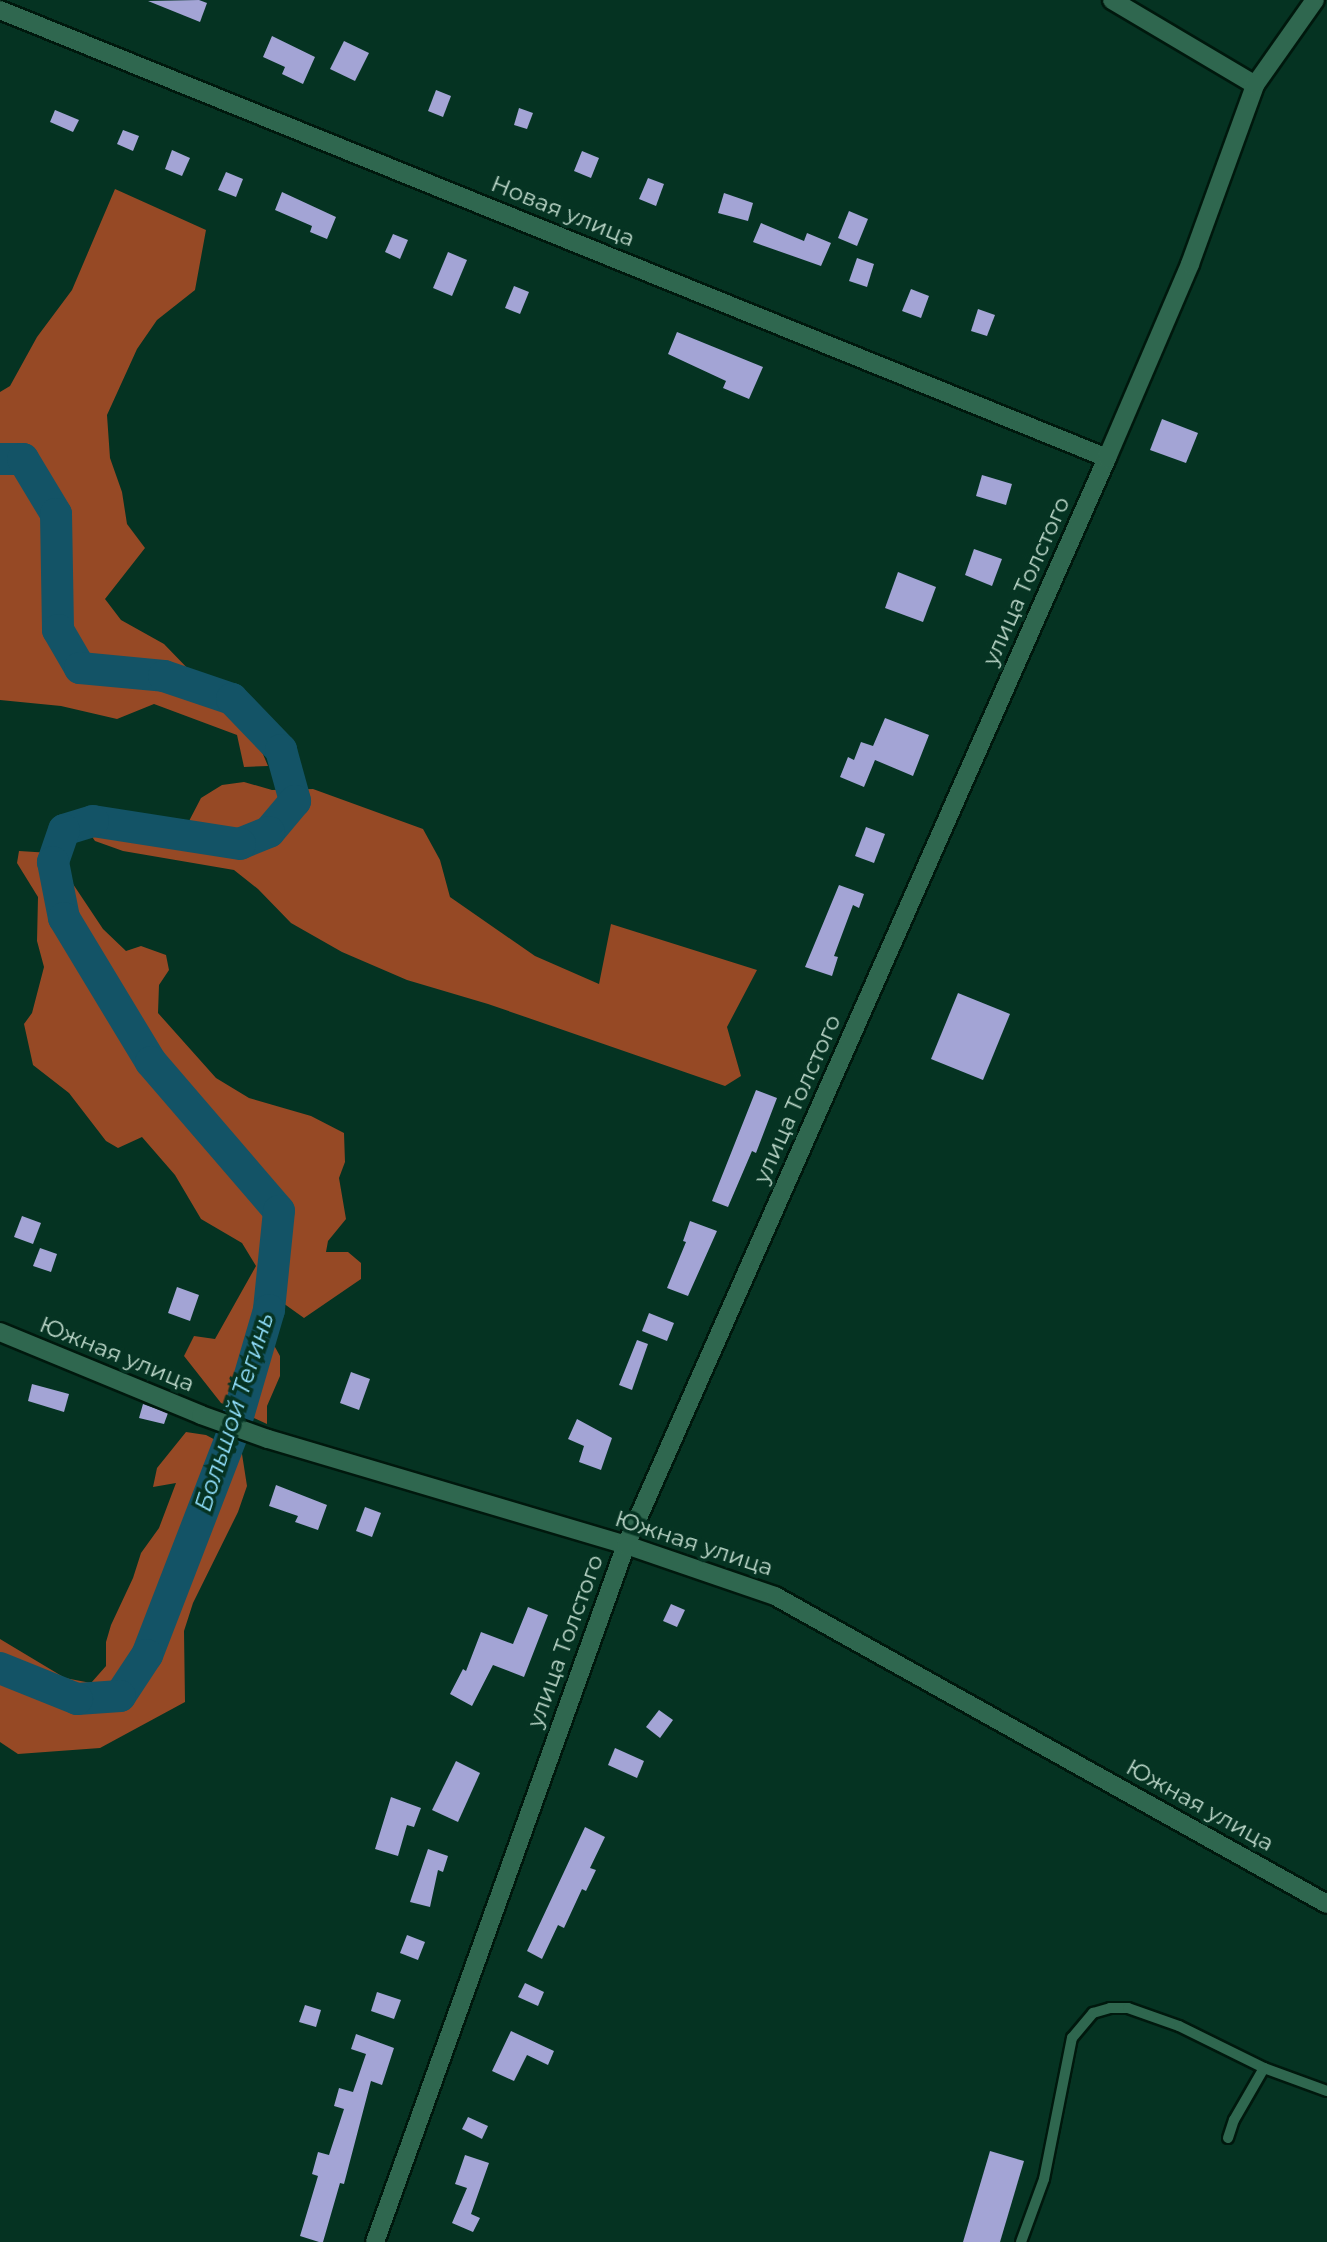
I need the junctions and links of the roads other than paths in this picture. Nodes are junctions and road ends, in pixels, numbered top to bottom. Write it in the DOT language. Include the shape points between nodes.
graph roads {
  1 [pos="1112,0"];
  2 [pos="1315,0"];
  3 [pos="0,10"];
  4 [pos="1255,85"];
  5 [pos="1107,458"];
  6 [pos="0,1332"];
  7 [pos="626,1545"];
  8 [pos="1327,1904"];
  9 [pos="1264,2068"];
  10 [pos="1327,2091"];
  11 [pos="1228,2138"];
  12 [pos="375,2242"];
  13 [pos="1021,2242"];
  1 -- 4 [label="street"];
  2 -- 4 [label="street, улица Толстого"];
  3 -- 5 [label="street, Новая улица"];
  4 -- 5 [label="street, улица Толстого" via="1190,264"];
  5 -- 7 [label="street, улица Толстого"];
  6 -- 7 [label="street, Южная улица" via="268,1439"];
  7 -- 8 [label="street, Южная улица" via="775,1596"];
  7 -- 12 [label="street, улица Толстого"];
  9 -- 10 [label="lane"];
  9 -- 11 [label="lane"];
  9 -- 13 [label="lane" via="1179,2026 1128,2008 1093,2013 1072,2038 1044,2179"];
}
